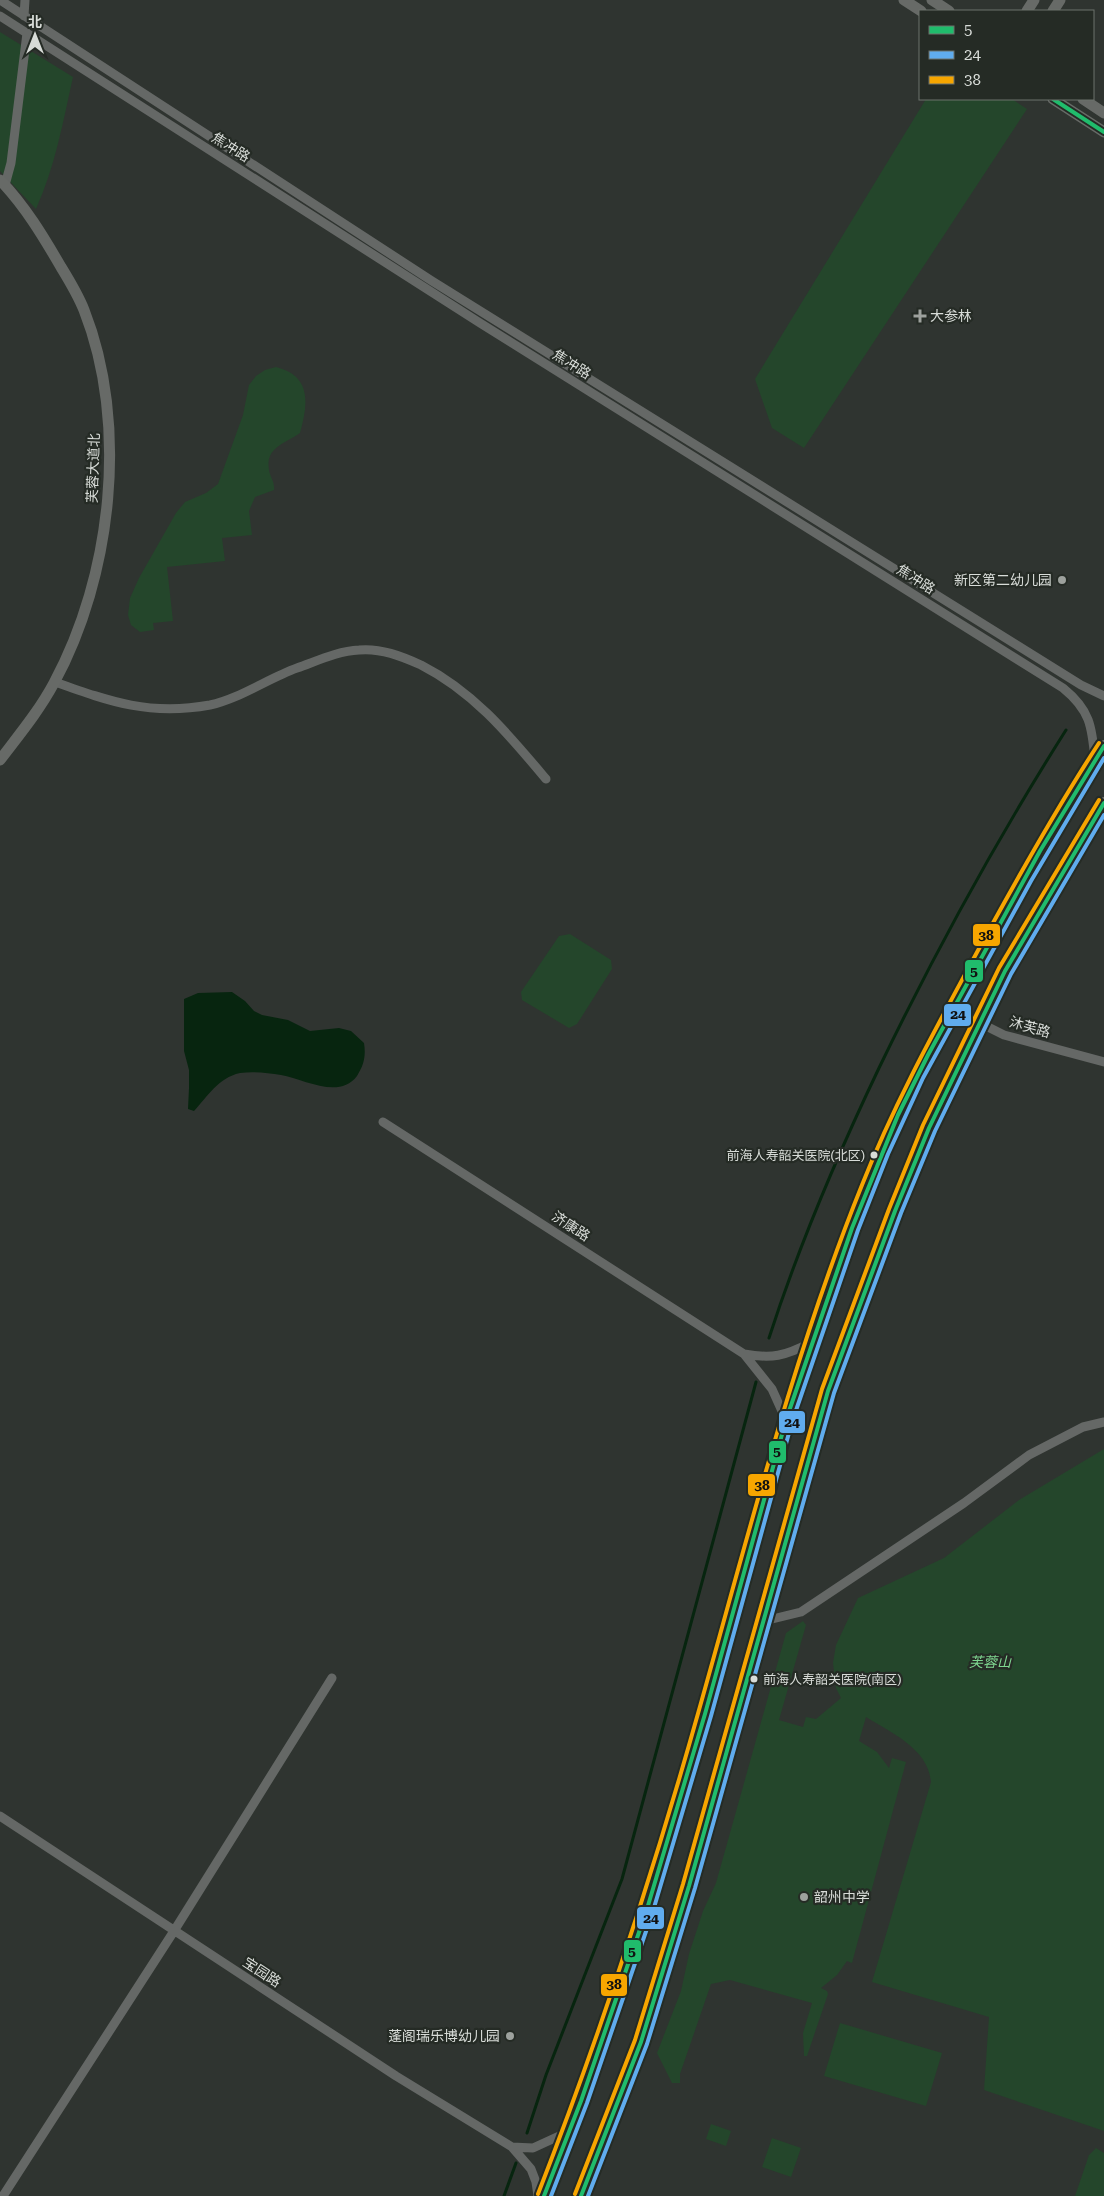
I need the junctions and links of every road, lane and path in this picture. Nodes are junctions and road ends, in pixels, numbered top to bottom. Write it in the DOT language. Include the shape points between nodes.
graph roads {
  1 [pos="0,0"];
  2 [pos="25,0"];
  3 [pos="904,0"];
  4 [pos="932,0"];
  5 [pos="919,10"];
  6 [pos="947,10"];
  7 [pos="0,16"];
  8 [pos="24,16"];
  9 [pos="27,34"];
  10 [pos="1055,100"];
  11 [pos="1084,100"];
  12 [pos="1104,113"];
  13 [pos="1104,132"];
  14 [pos="2,183"];
  15 [pos="55,682"];
  16 [pos="1104,696"];
  17 [pos="1104,746"];
  18 [pos="0,760"];
  19 [pos="1095,760"];
  20 [pos="546,779"];
  21 [pos="1104,803"];
  22 [pos="952,1009"];
  23 [pos="980,1024"];
  24 [pos="1104,1062"];
  25 [pos="383,1122"];
  26 [pos="810,1343"];
  27 [pos="744,1354"];
  28 [pos="786,1420"];
  29 [pos="1104,1422"];
  30 [pos="764,1621"];
  31 [pos="332,1678"];
  32 [pos="0,1816"];
  33 [pos="174,1931"];
  34 [pos="571,2130"];
  35 [pos="512,2146"];
  36 [pos="3,2196"];
  37 [pos="538,2196"];
  38 [pos="544,2196"];
  39 [pos="581,2196"];
  1 -- 8 [label="street, 焦冲路"];
  2 -- 8 [label="street"];
  3 -- 5 [label="main road"];
  4 -- 6 [label="main road"];
  7 -- 9 [label="street, 焦冲路"];
  8 -- 16 [label="street, 焦冲路" via="432,281 1072,680"];
  9 -- 14 [label="street" via="11,163"];
  9 -- 19 [label="street, 焦冲路" via="480,323 1063,688 1078,701 1088,718"];
  10 -- 13 [label="main road"];
  11 -- 12 [label="main road"];
  14 -- 15 [label="main road, 芙蓉大道北" via="43,235 84,308 99,358 109,422 109,478 97,564 82,621"];
  15 -- 18 [label="main road, 芙蓉大道北"];
  15 -- 20 [label="street" via="118,704 182,709 235,696 275,676 336,654 358,650 385,652 440,675 467,695 486,710"];
  17 -- 19 [label="main road"];
  19 -- 22 [label="main road" via="1041,848"];
  21 -- 23 [label="main road" via="1027,932"];
  22 -- 23 [label="street, 沐芙路"];
  22 -- 26 [label="main road" via="898,1116"];
  23 -- 24 [label="street, 沐芙路" via="1004,1035"];
  23 -- 30 [label="main road" via="929,1128 847,1337 828,1391"];
  25 -- 27 [label="street, 济康路"];
  26 -- 27 [label="street, 济康路" via="770,1358"];
  26 -- 28 [label="main road"];
  27 -- 28 [label="street, 济康路" via="772,1389"];
  28 -- 34 [label="main road" via="652,1894"];
  29 -- 30 [label="street" via="1083,1427 1030,1455 801,1612"];
  30 -- 39 [label="main road" via="641,2042"];
  31 -- 33 [label="street"];
  32 -- 33 [label="street, 宝园路"];
  33 -- 35 [label="street, 宝园路" via="396,2076"];
  33 -- 36 [label="street"];
  34 -- 35 [label="street" via="533,2148"];
  34 -- 38 [label="main road"];
  35 -- 37 [label="street, 宝园路" via="531,2169"];
}
